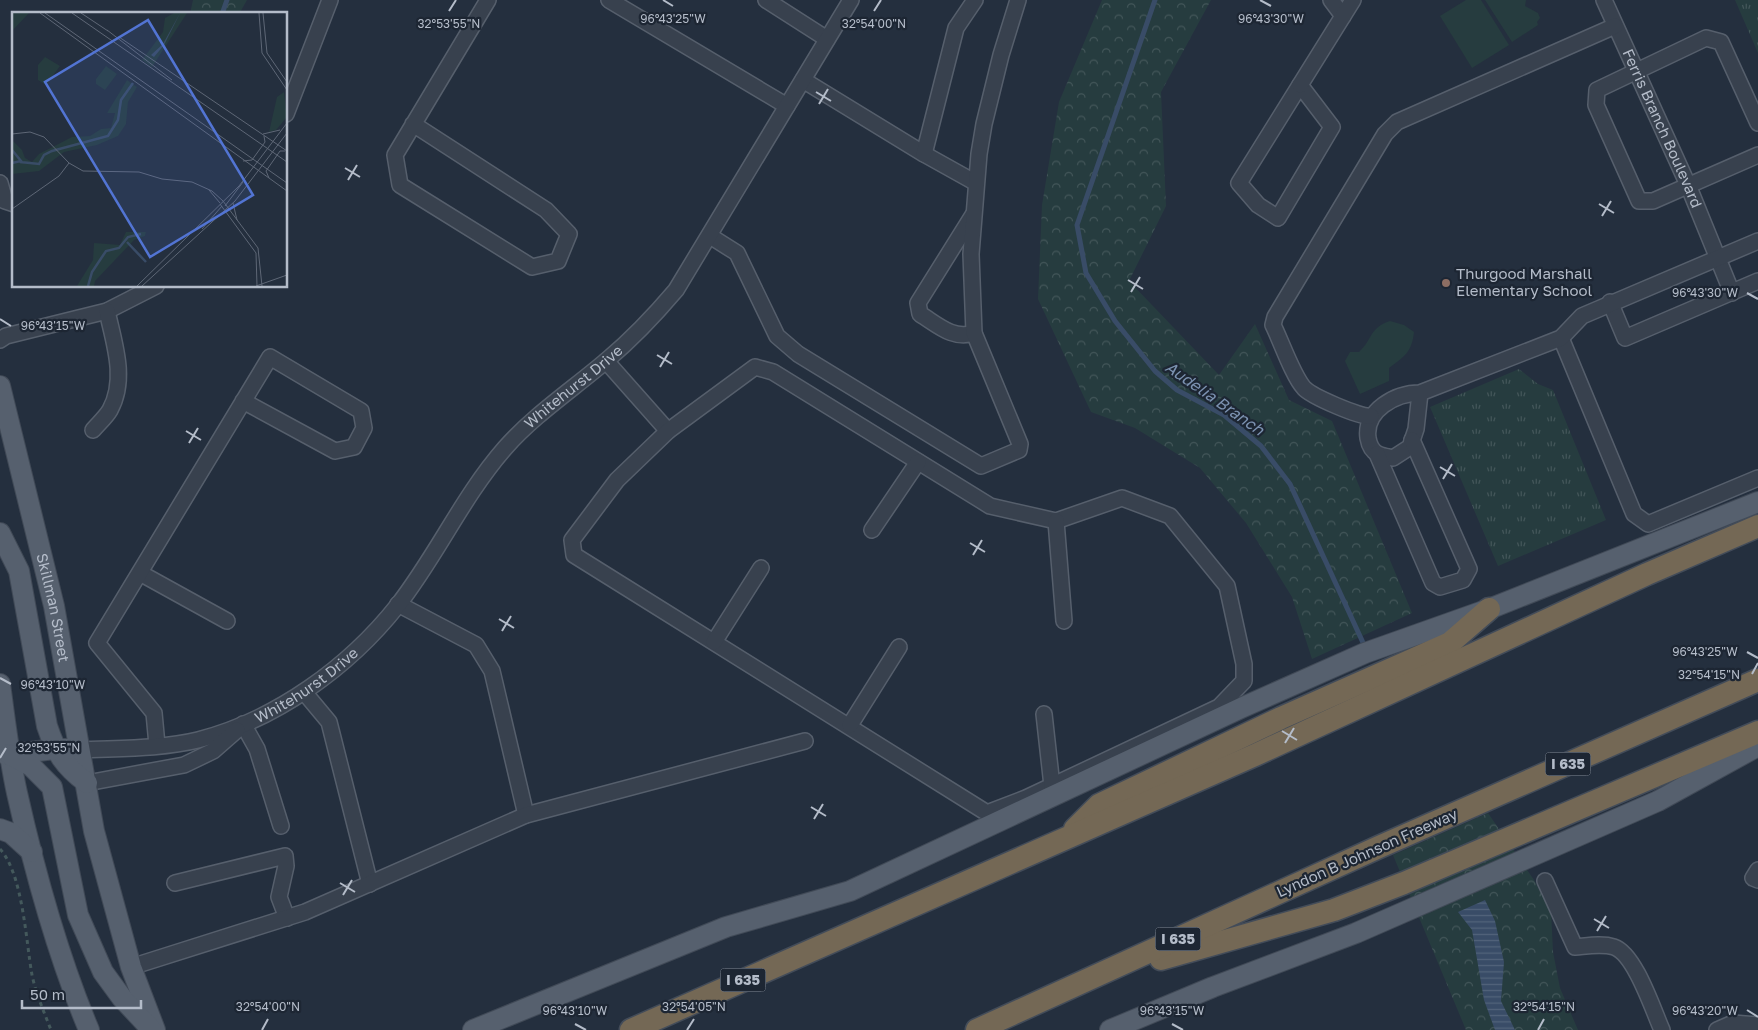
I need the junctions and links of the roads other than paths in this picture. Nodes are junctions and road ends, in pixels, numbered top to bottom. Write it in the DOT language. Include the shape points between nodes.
graph roads {
  1 [pos="330,0"];
  2 [pos="488,0"];
  3 [pos="609,0"];
  4 [pos="766,0"];
  5 [pos="851,0"];
  6 [pos="975,0"];
  7 [pos="1018,0"];
  8 [pos="1331,0"];
  9 [pos="1353,0"];
  10 [pos="1604,0"];
  11 [pos="1343,16"];
  12 [pos="1615,26"];
  13 [pos="827,39"];
  14 [pos="1639,72"];
  15 [pos="803,80"];
  16 [pos="1300,85"];
  17 [pos="788,106"];
  18 [pos="288,109"];
  19 [pos="1758,123"];
  20 [pos="413,124"];
  21 [pos="924,154"];
  22 [pos="1758,154"];
  23 [pos="0,183"];
  24 [pos="976,183"];
  25 [pos="1688,185"];
  26 [pos="12,203"];
  27 [pos="975,212"];
  28 [pos="710,236"];
  29 [pos="1758,241"];
  30 [pos="1718,258"];
  31 [pos="1758,281"];
  32 [pos="152,288"];
  33 [pos="1732,293"];
  34 [pos="1610,302"];
  35 [pos="107,311"];
  36 [pos="974,333"];
  37 [pos="1561,338"];
  38 [pos="0,340"];
  39 [pos="606,361"];
  40 [pos="0,386"];
  41 [pos="1420,393"];
  42 [pos="243,401"];
  43 [pos="1371,416"];
  44 [pos="93,430"];
  45 [pos="668,431"];
  46 [pos="1412,440"];
  47 [pos="1377,454"];
  48 [pos="918,462"];
  49 [pos="1758,478"];
  50 [pos="1758,502"];
  51 [pos="1056,521"];
  52 [pos="1758,526"];
  53 [pos="872,530"];
  54 [pos="0,533"];
  55 [pos="761,568"];
  56 [pos="140,573"];
  57 [pos="398,604"];
  58 [pos="1489,609"];
  59 [pos="227,621"];
  60 [pos="1064,621"];
  61 [pos="714,642"];
  62 [pos="899,647"];
  63 [pos="1758,680"];
  64 [pos="0,684"];
  65 [pos="304,692"];
  66 [pos="1044,714"];
  67 [pos="244,724"];
  68 [pos="850,725"];
  69 [pos="1758,732"];
  70 [pos="805,741"];
  71 [pos="157,745"];
  72 [pos="1758,746"];
  73 [pos="54,749"];
  74 [pos="80,750"];
  75 [pos="5,755"];
  76 [pos="87,783"];
  77 [pos="1052,786"];
  78 [pos="52,787"];
  79 [pos="8,793"];
  80 [pos="526,815"];
  81 [pos="281,826"];
  82 [pos="0,829"];
  83 [pos="1067,837"];
  84 [pos="32,852"];
  85 [pos="1758,870"];
  86 [pos="1758,880"];
  87 [pos="1545,881"];
  88 [pos="175,882"];
  89 [pos="370,884"];
  90 [pos="287,918"];
  91 [pos="131,967"];
  92 [pos="1095,978"];
  93 [pos="1758,1026"];
  94 [pos="89,1030"];
  95 [pos="151,1030"];
  96 [pos="155,1030"];
  97 [pos="473,1030"];
  98 [pos="631,1030"];
  99 [pos="977,1030"];
  100 [pos="1110,1030"];
  101 [pos="1662,1030"];
  102 [pos="1717,1030"];
  1 -- 18 [label="street"];
  2 -- 20 [label="street"];
  3 -- 17 [label="street"];
  4 -- 13 [label="street"];
  5 -- 13 [label="street, Whitehurst Drive"];
  6 -- 21 [label="street" via="956,28"];
  7 -- 24 [label="street" via="984,124"];
  8 -- 11 [label="street"];
  9 -- 11 [label="street"];
  10 -- 12 [label="street, Ferris Branch Boulevard"];
  11 -- 16 [label="street"];
  12 -- 14 [label="street, Ferris Branch Boulevard"];
  12 -- 43 [label="street" via="1397,122 1385,134 1273,325 1304,389 1354,414"];
  13 -- 15 [label="street, Whitehurst Drive"];
  14 -- 19 [label="street" via="1706,38 1721,42"];
  14 -- 25 [label="street, Ferris Branch Boulevard"];
  14 -- 25 [label="street" via="1597,90 1596,105 1639,201 1653,200"];
  15 -- 17 [label="street, Whitehurst Drive"];
  15 -- 21 [label="street"];
  16 -- 16 [label="street" via="1332,127 1278,218 1258,205 1239,183"];
  17 -- 28 [label="street, Whitehurst Drive"];
  20 -- 20 [label="street" via="395,155 400,185 532,267 558,260 569,234 546,210"];
  21 -- 24 [label="street"];
  22 -- 25 [label="street"];
  23 -- 26 [label="street" via="4,201"];
  24 -- 27 [label="street"];
  25 -- 30 [label="street, Ferris Branch Boulevard"];
  27 -- 36 [label="street" via="971,254"];
  27 -- 36 [label="street" via="918,303 920,314 954,335"];
  28 -- 36 [label="street" via="737,253 777,336 798,354 981,466 1019,450 1020,444"];
  28 -- 39 [label="street, Whitehurst Drive" via="676,290 644,328"];
  29 -- 30 [label="street"];
  30 -- 33 [label="street, Ferris Branch Boulevard"];
  30 -- 34 [label="street"];
  31 -- 33 [label="street"];
  32 -- 35 [label="street"];
  33 -- 34 [label="street" via="1625,338"];
  34 -- 37 [label="street" via="1582,316"];
  35 -- 38 [label="street"];
  35 -- 44 [label="street" via="119,365 118,388 110,410"];
  37 -- 41 [label="street"];
  37 -- 49 [label="street" via="1634,514 1648,524"];
  39 -- 45 [label="street"];
  39 -- 57 [label="street, Whitehurst Drive" via="518,434 491,464"];
  40 -- 74 [label="main road, Skillman Street" via="54,606"];
  41 -- 43 [label="street" via="1405,393"];
  41 -- 46 [label="street"];
  42 -- 42 [label="street" via="270,357 361,411 364,428 354,447 335,451"];
  42 -- 56 [label="street"];
  43 -- 47 [label="street" via="1367,429 1370,445"];
  45 -- 48 [label="street" via="755,367 773,372"];
  45 -- 61 [label="street" via="617,480 572,540 574,555"];
  46 -- 47 [label="street" via="1410,447 1393,458"];
  46 -- 47 [label="street" via="1469,569 1464,580 1440,587 1433,583"];
  48 -- 51 [label="street" via="990,506"];
  48 -- 53 [label="street"];
  50 -- 58 [label="main road"];
  51 -- 60 [label="street"];
  51 -- 77 [label="street" via="1122,498 1170,516 1226,586 1244,664 1244,681 1219,707"];
  52 -- 83 [label="highway"];
  54 -- 73 [label="main road" via="19,570"];
  55 -- 61 [label="street"];
  56 -- 59 [label="street"];
  56 -- 71 [label="street" via="97,643 154,713"];
  57 -- 65 [label="street, Whitehurst Drive" via="367,639"];
  57 -- 80 [label="street" via="476,645 492,671"];
  58 -- 83 [label="highway" via="1450,642 1099,805"];
  58 -- 97 [label="main road" via="1366,653 1250,704 850,891 726,927"];
  61 -- 68 [label="street"];
  62 -- 68 [label="street"];
  63 -- 92 [label="highway, Lyndon B Johnson Freeway / I 635" via="1379,846"];
  64 -- 75 [label="main road"];
  65 -- 67 [label="street, Whitehurst Drive"];
  65 -- 89 [label="street" via="329,722"];
  66 -- 77 [label="street"];
  67 -- 71 [label="street, Whitehurst Drive" via="198,740"];
  67 -- 76 [label="street, Whitehurst Drive" via="213,751 184,765"];
  67 -- 81 [label="street" via="257,749"];
  68 -- 77 [label="street" via="987,813"];
  69 -- 92 [label="highway" via="1334,910"];
  70 -- 80 [label="street"];
  71 -- 74 [label="street, Whitehurst Drive"];
  72 -- 100 [label="main road" via="1658,801 1356,933"];
  73 -- 74 [label="main road"];
  73 -- 75 [label="main road"];
  73 -- 76 [label="main road" via="69,770"];
  74 -- 76 [label="main road, Skillman Street"];
  75 -- 78 [label="main road" via="31,766"];
  75 -- 79 [label="main road"];
  76 -- 78 [label="main road"];
  76 -- 91 [label="main road, Skillman Street" via="94,831"];
  78 -- 79 [label="main road"];
  78 -- 95 [label="main road" via="78,914 103,972"];
  79 -- 84 [label="main road"];
  80 -- 89 [label="street"];
  82 -- 84 [label="main road" via="11,833"];
  83 -- 98 [label="highway, I 635"];
  84 -- 94 [label="main road" via="72,990"];
  85 -- 86 [label="street" via="1753,878"];
  87 -- 101 [label="street" via="1575,947 1607,946 1625,953 1636,970"];
  88 -- 90 [label="street" via="285,856 280,897"];
  89 -- 90 [label="street"];
  90 -- 91 [label="street"];
  91 -- 96 [label="main road, Skillman Street"];
  92 -- 99 [label="highway, Lyndon B Johnson Freeway / I 635"];
  93 -- 102 [label="street" via="1733,1023"];
}
